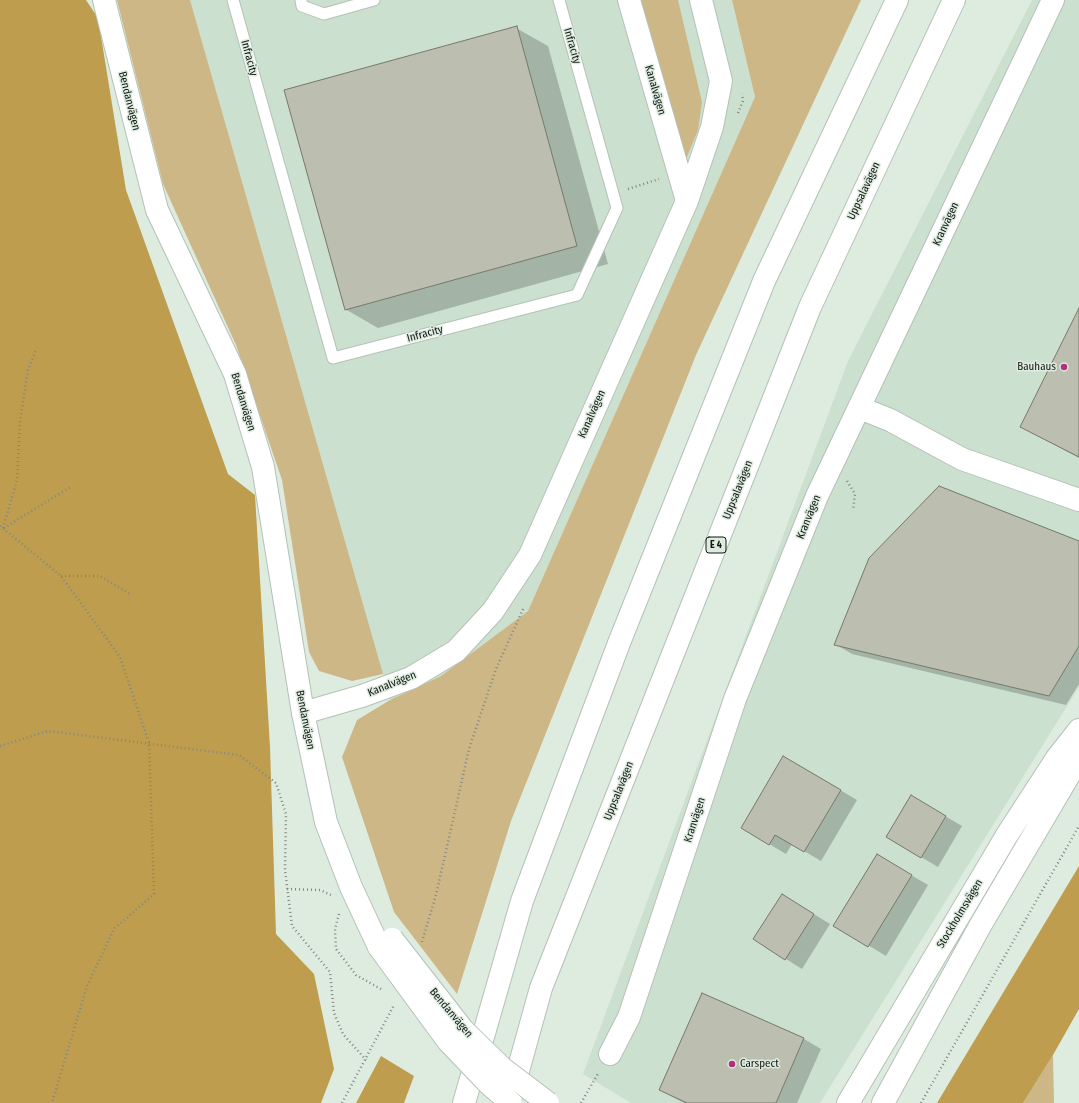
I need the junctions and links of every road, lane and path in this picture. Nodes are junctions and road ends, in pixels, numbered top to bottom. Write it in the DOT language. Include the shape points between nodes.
graph roads {
  1 [pos="104,0"];
  2 [pos="234,0"];
  3 [pos="301,0"];
  4 [pos="374,0"];
  5 [pos="559,0"];
  6 [pos="629,0"];
  7 [pos="701,0"];
  8 [pos="897,0"];
  9 [pos="954,0"];
  10 [pos="1053,0"];
  11 [pos="663,178"];
  12 [pos="612,193"];
  13 [pos="687,201"];
  14 [pos="36,350"];
  15 [pos="860,408"];
  16 [pos="844,477"];
  17 [pos="72,486"];
  18 [pos="1079,500"];
  19 [pos="853,510"];
  20 [pos="0,526"];
  21 [pos="3,528"];
  22 [pos="61,576"];
  23 [pos="130,594"];
  24 [pos="525,604"];
  25 [pos="303,712"];
  26 [pos="1079,730"];
  27 [pos="149,743"];
  28 [pos="0,746"];
  29 [pos="1079,758"];
  30 [pos="1079,826"];
  31 [pos="342,912"];
  32 [pos="385,943"];
  33 [pos="421,944"];
  34 [pos="384,988"];
  35 [pos="396,1000"];
  36 [pos="610,1054"];
  37 [pos="366,1060"];
  38 [pos="52,1103"];
  39 [pos="342,1103"];
  40 [pos="464,1103"];
  41 [pos="510,1103"];
  42 [pos="548,1103"];
  43 [pos="581,1103"];
  44 [pos="848,1103"];
  45 [pos="883,1103"];
  46 [pos="921,1103"];
  1 -- 25 [label="main road, Bendanvägen" via="157,210 235,374 263,468"];
  2 -- 12 [label="lane, Infracity" via="333,358 576,294 617,208"];
  3 -- 4 [label="lane" via="302,6 324,14"];
  5 -- 12 [label="lane, Infracity"];
  6 -- 13 [label="main road, Kanalvägen"];
  7 -- 13 [label="main road" via="721,81 712,127"];
  8 -- 40 [label="main road" via="764,281 619,643 522,902"];
  9 -- 41 [label="main road, Uppsalavägen / E 4" via="810,307 541,988"];
  10 -- 15 [label="main road, Kranvägen"];
  11 -- 12 [label="path"];
  13 -- 25 [label="main road, Kanalvägen" via="530,555 492,611 456,651 411,678 362,696"];
  14 -- 21 [label="path" via="28,370 20,421 17,480"];
  15 -- 18 [label="main road" via="890,420 962,459"];
  15 -- 36 [label="main road, Kranvägen" via="817,496 735,699 629,1017"];
  16 -- 19 [label="path" via="855,494"];
  17 -- 21 [label="path"];
  20 -- 21 [label="path"];
  21 -- 22 [label="path"];
  22 -- 23 [label="path" via="100,576"];
  22 -- 27 [label="path" via="120,658"];
  24 -- 33 [label="path" via="496,669 469,749 436,895"];
  25 -- 32 [label="main road, Bendanvägen" via="326,822 350,887"];
  26 -- 44 [label="main road, Stockholmsvägen" via="1007,835"];
  27 -- 28 [label="path" via="48,730"];
  27 -- 37 [label="path" via="239,755 276,783 286,814 285,870 292,926 330,972 334,1013 343,1034"];
  27 -- 38 [label="path" via="154,894 114,929 87,986"];
  29 -- 45 [label="main road" via="980,926"];
  30 -- 46 [label="path"];
  31 -- 34 [label="path" via="335,929 336,949 356,975 381,989"];
  32 -- 41 [label="main road, Bendanvägen, bridge" via="448,1041"];
  32 -- 42 [label="main road, Bendanvägen, bridge" via="463,1030 502,1068"];
  35 -- 37 [label="path"];
  36 -- 43 [label="path"];
  37 -- 39 [label="path"];
}
